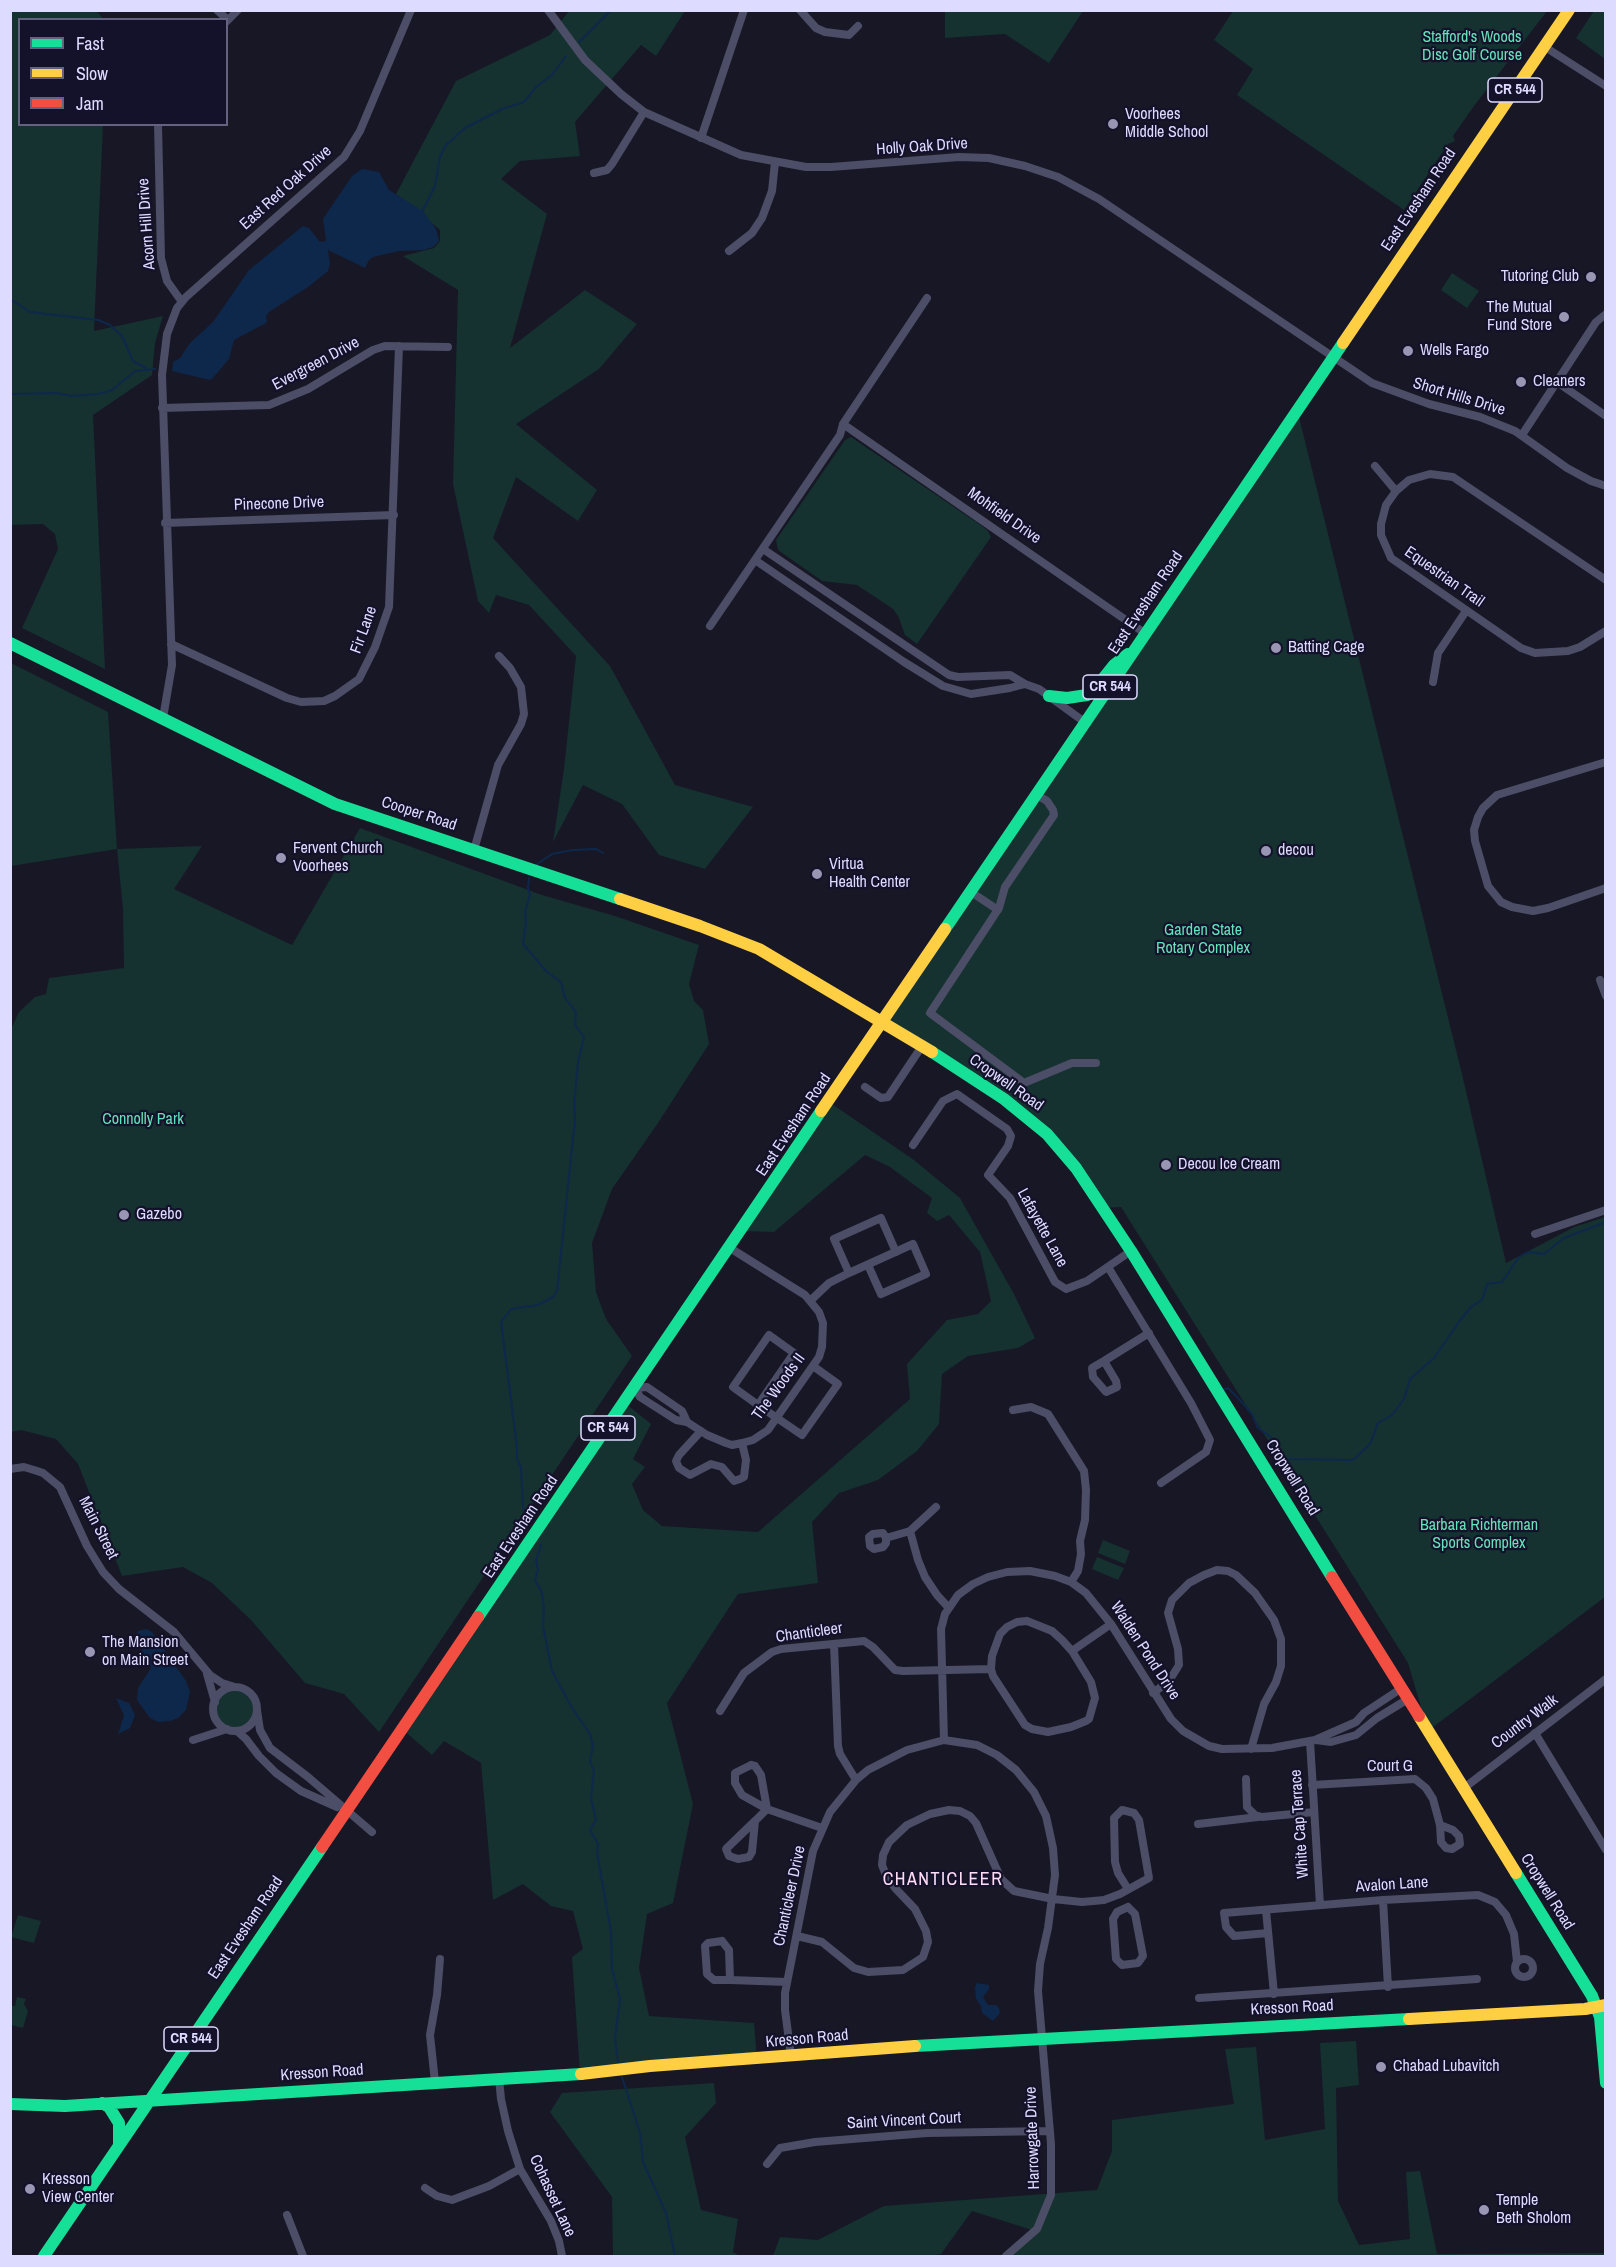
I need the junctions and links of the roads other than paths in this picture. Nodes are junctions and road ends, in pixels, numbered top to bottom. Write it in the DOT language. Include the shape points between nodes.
graph roads {
  1 [pos="411,10"];
  2 [pos="548,10"];
  3 [pos="744,10"];
  4 [pos="800,10"];
  5 [pos="1569,10"];
  6 [pos="858,26"];
  7 [pos="1545,47"];
  8 [pos="1605,86"];
  9 [pos="644,112"];
  10 [pos="158,126"];
  11 [pos="701,138"];
  12 [pos="775,162"];
  13 [pos="594,173"];
  14 [pos="729,251"];
  15 [pos="927,298"];
  16 [pos="182,302"];
  17 [pos="1605,314"];
  18 [pos="399,346"];
  19 [pos="448,347"];
  20 [pos="1332,357"];
  21 [pos="1557,382"];
  22 [pos="162,408"];
  23 [pos="1605,416"];
  24 [pos="843,424"];
  25 [pos="1521,435"];
  26 [pos="1375,466"];
  27 [pos="1605,486"];
  28 [pos="1396,491"];
  29 [pos="394,514"];
  30 [pos="165,523"];
  31 [pos="763,549"];
  32 [pos="755,560"];
  33 [pos="1605,580"];
  34 [pos="821,590"];
  35 [pos="814,601"];
  36 [pos="1466,611"];
  37 [pos="710,626"];
  38 [pos="1605,631"];
  39 [pos="887,633"];
  40 [pos="1146,634"];
  41 [pos="10,643"];
  42 [pos="171,644"];
  43 [pos="879,645"];
  44 [pos="1137,648"];
  45 [pos="499,656"];
  46 [pos="1433,682"];
  47 [pos="1025,684"];
  48 [pos="1049,696"];
  49 [pos="163,718"];
  50 [pos="1086,723"];
  51 [pos="1605,762"];
  52 [pos="1037,795"];
  53 [pos="474,850"];
  54 [pos="1605,888"];
  55 [pos="971,892"];
  56 [pos="998,910"];
  57 [pos="1600,980"];
  58 [pos="827,989"];
  59 [pos="1605,996"];
  60 [pos="883,1022"];
  61 [pos="922,1046"];
  62 [pos="1096,1063"];
  63 [pos="865,1087"];
  64 [pos="913,1145"];
  65 [pos="1605,1210"];
  66 [pos="1535,1234"];
  67 [pos="730,1248"];
  68 [pos="1131,1251"];
  69 [pos="896,1252"];
  70 [pos="868,1264"];
  71 [pos="1108,1267"];
  72 [pos="849,1273"];
  73 [pos="810,1301"];
  74 [pos="1149,1333"];
  75 [pos="1104,1361"];
  76 [pos="813,1366"];
  77 [pos="635,1388"];
  78 [pos="758,1405"];
  79 [pos="1013,1410"];
  80 [pos="777,1418"];
  81 [pos="701,1431"];
  82 [pos="742,1443"];
  83 [pos="10,1469"];
  84 [pos="1161,1483"];
  85 [pos="936,1507"];
  86 [pos="910,1531"];
  87 [pos="886,1538"];
  88 [pos="1071,1582"];
  89 [pos="948,1607"];
  90 [pos="1111,1624"];
  91 [pos="834,1644"];
  92 [pos="1072,1651"];
  93 [pos="204,1668"];
  94 [pos="942,1669"];
  95 [pos="991,1669"];
  96 [pos="1605,1679"];
  97 [pos="235,1687"];
  98 [pos="1153,1693"];
  99 [pos="1405,1694"];
  100 [pos="215,1702"];
  101 [pos="257,1710"];
  102 [pos="720,1711"];
  103 [pos="227,1729"];
  104 [pos="237,1731"];
  105 [pos="1534,1733"];
  106 [pos="193,1740"];
  107 [pos="944,1740"];
  108 [pos="1312,1740"];
  109 [pos="1251,1749"];
  110 [pos="1246,1779"];
  111 [pos="856,1780"];
  112 [pos="1312,1785"];
  113 [pos="1464,1788"];
  114 [pos="767,1809"];
  115 [pos="346,1811"];
  116 [pos="1314,1812"];
  117 [pos="1262,1817"];
  118 [pos="755,1821"];
  119 [pos="1198,1824"];
  120 [pos="1440,1825"];
  121 [pos="822,1828"];
  122 [pos="372,1832"];
  123 [pos="1605,1850"];
  124 [pos="1128,1889"];
  125 [pos="1108,1898"];
  126 [pos="1053,1899"];
  127 [pos="1383,1900"];
  128 [pos="1320,1905"];
  129 [pos="1266,1910"];
  130 [pos="1117,1912"];
  131 [pos="1268,1933"];
  132 [pos="797,1936"];
  133 [pos="440,1959"];
  134 [pos="1517,1962"];
  135 [pos="1477,1979"];
  136 [pos="730,1980"];
  137 [pos="787,1982"];
  138 [pos="1388,1987"];
  139 [pos="1274,1994"];
  140 [pos="1199,1998"];
  141 [pos="1601,2006"];
  142 [pos="1042,2038"];
  143 [pos="791,2056"];
  144 [pos="499,2078"];
  145 [pos="435,2082"];
  146 [pos="1605,2083"];
  147 [pos="149,2099"];
  148 [pos="102,2103"];
  149 [pos="10,2104"];
  150 [pos="1050,2131"];
  151 [pos="119,2144"];
  152 [pos="767,2164"];
  153 [pos="520,2169"];
  154 [pos="425,2188"];
  155 [pos="287,2216"];
  156 [pos="44,2256"];
  157 [pos="303,2256"];
  158 [pos="562,2256"];
  159 [pos="1006,2256"];
  1 -- 16 [label="street, East Red Oak Drive" via="364,124 345,157"];
  2 -- 9 [label="street, Holly Oak Drive" via="585,60"];
  3 -- 11 [label="street"];
  4 -- 6 [label="street" via="825,32 849,34"];
  5 -- 7 [label="street, East Evesham Road / CR 544"];
  7 -- 8 [label="street"];
  7 -- 20 [label="street, East Evesham Road / CR 544"];
  9 -- 11 [label="street, Holly Oak Drive"];
  9 -- 13 [label="street" via="612,164 607,170"];
  10 -- 16 [label="street, Acorn Hill Drive" via="161,258 167,280"];
  11 -- 12 [label="street, Holly Oak Drive" via="741,155"];
  12 -- 14 [label="street" via="772,191 762,218 752,233"];
  12 -- 20 [label="street, Holly Oak Drive" via="831,167 988,158 1043,172 1100,199"];
  15 -- 24 [label="street"];
  16 -- 22 [label="street" via="163,351"];
  17 -- 21 [label="street"];
  18 -- 19 [label="street, Evergreen Drive"];
  18 -- 22 [label="street, Evergreen Drive" via="373,350 308,389 269,405"];
  18 -- 29 [label="street, Fir Lane"];
  20 -- 25 [label="street, Short Hills Drive" via="1389,391 1480,417"];
  20 -- 40 [label="street, East Evesham Road / CR 544"];
  21 -- 23 [label="street"];
  21 -- 25 [label="street"];
  22 -- 30 [label="street"];
  24 -- 31 [label="street" via="840,435"];
  24 -- 40 [label="street, Mohfield Drive"];
  25 -- 27 [label="street, Short Hills Drive" via="1567,468"];
  26 -- 28 [label="street"];
  28 -- 33 [label="street" via="1418,476 1453,477"];
  28 -- 36 [label="street, Equestrian Trail" via="1386,505 1381,524 1381,535 1391,558"];
  29 -- 30 [label="street, Pinecone Drive"];
  29 -- 42 [label="street, Fir Lane" via="389,607 359,679 335,696 314,703 287,698"];
  30 -- 42 [label="street"];
  31 -- 32 [label="street"];
  31 -- 34 [label="street"];
  32 -- 35 [label="street"];
  32 -- 37 [label="street"];
  34 -- 35 [label="street"];
  34 -- 39 [label="street"];
  35 -- 43 [label="street"];
  36 -- 38 [label="street, Equestrian Trail" via="1521,648 1535,653 1580,647"];
  36 -- 46 [label="street" via="1438,652"];
  39 -- 43 [label="street"];
  39 -- 47 [label="street" via="949,675 1010,675"];
  40 -- 44 [label="street, East Evesham Road / CR 544"];
  41 -- 49 [label="street, Cooper Road"];
  42 -- 49 [label="street"];
  43 -- 47 [label="street" via="943,686 970,694"];
  44 -- 48 [label="street" via="1114,664 1087,695"];
  44 -- 50 [label="street, East Evesham Road / CR 544"];
  45 -- 53 [label="street" via="521,687 524,714 498,765"];
  47 -- 48 [label="street"];
  48 -- 50 [label="street"];
  49 -- 53 [label="street, Cooper Road" via="335,804"];
  50 -- 52 [label="street, East Evesham Road / CR 544"];
  51 -- 54 [label="street" via="1497,795 1483,808 1474,830 1488,886 1501,902 1512,907 1533,911 1548,908"];
  52 -- 55 [label="street, East Evesham Road / CR 544"];
  52 -- 56 [label="street" via="1047,801 1054,815 1005,887"];
  53 -- 58 [label="street, Cooper Road" via="759,949"];
  55 -- 56 [label="street"];
  55 -- 60 [label="street, East Evesham Road / CR 544"];
  56 -- 62 [label="street" via="930,1013 1024,1083 1072,1063"];
  57 -- 59 [label="street"];
  58 -- 60 [label="street, Cropwell Road"];
  60 -- 61 [label="street, Cropwell Road"];
  60 -- 67 [label="street, East Evesham Road / CR 544"];
  61 -- 63 [label="street" via="888,1097 879,1097"];
  61 -- 68 [label="street, Cropwell Road" via="1004,1099 1050,1136"];
  64 -- 71 [label="street, Lafayette Lane" via="943,1101 957,1094 1007,1129 1011,1136 988,1175 1010,1198 1055,1282 1066,1289"];
  65 -- 66 [label="street"];
  67 -- 73 [label="street, The Woods II"];
  67 -- 77 [label="street, East Evesham Road / CR 544"];
  68 -- 71 [label="street, Lafayette Lane"];
  68 -- 99 [label="street, Cropwell Road"];
  69 -- 70 [label="street"];
  69 -- 70 [label="street" via="913,1245 926,1274 881,1294"];
  69 -- 72 [label="street" via="881,1218 872,1222 834,1239"];
  70 -- 72 [label="street"];
  71 -- 74 [label="street"];
  72 -- 73 [label="street"];
  73 -- 76 [label="street, The Woods II" via="823,1323 824,1334"];
  74 -- 75 [label="street"];
  74 -- 84 [label="street" via="1210,1440 1206,1452"];
  76 -- 80 [label="street, The Woods II"];
  76 -- 80 [label="street" via="838,1384 802,1435"];
  77 -- 81 [label="street" via="640,1397"];
  77 -- 115 [label="street, East Evesham Road / CR 544"];
  78 -- 78 [label="street" via="733,1387 768,1335 794,1353"];
  78 -- 80 [label="street"];
  79 -- 88 [label="street" via="1031,1407 1048,1414 1084,1471 1085,1520 1078,1571"];
  80 -- 82 [label="street, The Woods II" via="761,1436"];
  81 -- 82 [label="street" via="732,1445"];
  81 -- 82 [label="street" via="676,1461 690,1475 711,1464 722,1467 734,1480 744,1477"];
  83 -- 93 [label="street, Main Street" via="24,1467 43,1473 60,1487 87,1546 104,1572 119,1589 174,1632"];
  85 -- 86 [label="street"];
  86 -- 87 [label="street"];
  86 -- 89 [label="street" via="925,1577"];
  88 -- 89 [label="street, Walden Pond Drive" via="1030,1571 1007,1572 973,1584"];
  88 -- 90 [label="street, Walden Pond Drive" via="1086,1593"];
  89 -- 94 [label="street" via="941,1629"];
  90 -- 92 [label="street"];
  90 -- 98 [label="street, Walden Pond Drive"];
  91 -- 94 [label="street, Chanticleer" via="864,1641 895,1670"];
  91 -- 102 [label="street, Chanticleer" via="772,1652 744,1673"];
  91 -- 111 [label="street" via="838,1746"];
  92 -- 95 [label="street" via="1052,1631 1038,1624 1017,1622 1000,1634"];
  92 -- 95 [label="street" via="1095,1692 1086,1721 1071,1727 1038,1732 1025,1725"];
  93 -- 97 [label="street, Main Street"];
  93 -- 100 [label="street, Main Street"];
  94 -- 95 [label="street, Chanticleer"];
  94 -- 107 [label="street"];
  96 -- 105 [label="street, Country Walk"];
  97 -- 100 [label="street" via="224,1691"];
  97 -- 101 [label="street" via="251,1694"];
  98 -- 109 [label="street, Walden Pond Drive" via="1171,1719 1193,1739 1222,1749"];
  98 -- 109 [label="street" via="1169,1681 1179,1665 1168,1613 1172,1600 1204,1575 1217,1570 1236,1575 1274,1620 1281,1639 1281,1666 1264,1704"];
  99 -- 108 [label="street, Walden Pond Drive" via="1364,1713 1356,1722"];
  99 -- 108 [label="street, Walden Pond Drive" via="1356,1735 1331,1742"];
  99 -- 113 [label="street, Cropwell Road"];
  100 -- 103 [label="street" via="216,1718"];
  101 -- 104 [label="street" via="252,1723"];
  101 -- 115 [label="street" via="260,1730 270,1748"];
  103 -- 104 [label="street"];
  103 -- 106 [label="street"];
  104 -- 115 [label="street" via="276,1773 301,1791"];
  105 -- 113 [label="street, Country Walk"];
  105 -- 123 [label="street"];
  107 -- 111 [label="street, Chanticleer Drive" via="897,1754"];
  107 -- 126 [label="street, Chanticleer Drive" via="977,1745 997,1755 1034,1792 1046,1816 1053,1848"];
  108 -- 109 [label="street, Walden Pond Drive"];
  108 -- 112 [label="street, White Cap Terrace"];
  110 -- 117 [label="street" via="1247,1807"];
  111 -- 121 [label="street, Chanticleer Drive"];
  112 -- 116 [label="street, White Cap Terrace"];
  112 -- 120 [label="street, Court G" via="1415,1779 1433,1799"];
  113 -- 141 [label="street, Cropwell Road"];
  114 -- 114 [label="street" via="742,1795 733,1778 735,1773 755,1766 761,1776"];
  114 -- 118 [label="street"];
  114 -- 121 [label="street"];
  115 -- 122 [label="street"];
  115 -- 147 [label="street, East Evesham Road / CR 544"];
  116 -- 117 [label="street"];
  116 -- 128 [label="street, White Cap Terrace"];
  117 -- 119 [label="street"];
  118 -- 118 [label="street" via="726,1849 729,1856 749,1857"];
  121 -- 132 [label="street, Chanticleer Drive" via="813,1851"];
  124 -- 124 [label="street" via="1115,1862 1114,1818 1122,1810 1138,1816 1149,1878"];
  124 -- 125 [label="street"];
  125 -- 126 [label="street" via="1082,1902"];
  125 -- 130 [label="street"];
  126 -- 132 [label="street" via="1014,1891 1001,1879 976,1823 960,1811 949,1810 907,1825 889,1842 883,1855 886,1875 927,1931 923,1958 903,1970 868,1972 854,1968 822,1942"];
  126 -- 142 [label="street, Chanticleer Drive" via="1040,1971"];
  127 -- 128 [label="street, Avalon Lane"];
  127 -- 134 [label="street, Avalon Lane" via="1471,1895 1490,1899 1501,1908 1512,1927"];
  127 -- 138 [label="street"];
  128 -- 129 [label="street, Avalon Lane"];
  129 -- 131 [label="street"];
  129 -- 131 [label="street, Avalon Lane" via="1224,1913 1226,1927 1234,1936"];
  130 -- 130 [label="street" via="1128,1907 1135,1914 1143,1956 1138,1963 1122,1965 1116,1959 1113,1919"];
  131 -- 139 [label="street"];
  132 -- 137 [label="street, Chanticleer Drive"];
  133 -- 145 [label="street" via="430,2035"];
  135 -- 138 [label="street"];
  136 -- 136 [label="street" via="714,1980 707,1974 708,1943 722,1941 729,1950"];
  136 -- 137 [label="street"];
  137 -- 143 [label="street, Chanticleer Drive" via="785,2010"];
  138 -- 139 [label="street"];
  139 -- 140 [label="street"];
  141 -- 142 [label="street, Kresson Road"];
  141 -- 146 [label="street, Cropwell Road"];
  142 -- 143 [label="street, Kresson Road"];
  142 -- 150 [label="street, Harrowgate Drive"];
  143 -- 144 [label="street, Kresson Road"];
  144 -- 145 [label="street, Kresson Road"];
  144 -- 153 [label="street, Cohasset Lane"];
  145 -- 147 [label="street, Kresson Road"];
  147 -- 148 [label="street, Kresson Road"];
  147 -- 151 [label="street, East Evesham Road / CR 544"];
  148 -- 149 [label="street, Kresson Road"];
  148 -- 151 [label="street" via="110,2107 119,2123"];
  150 -- 152 [label="street, Saint Vincent Court" via="927,2133 815,2142 780,2148"];
  150 -- 159 [label="street, Harrowgate Drive" via="1051,2195 1036,2229"];
  151 -- 156 [label="street, East Evesham Road / CR 544"];
  153 -- 154 [label="street" via="452,2200"];
  153 -- 158 [label="street, Cohasset Lane" via="551,2221"];
  155 -- 157 [label="street"];
}
